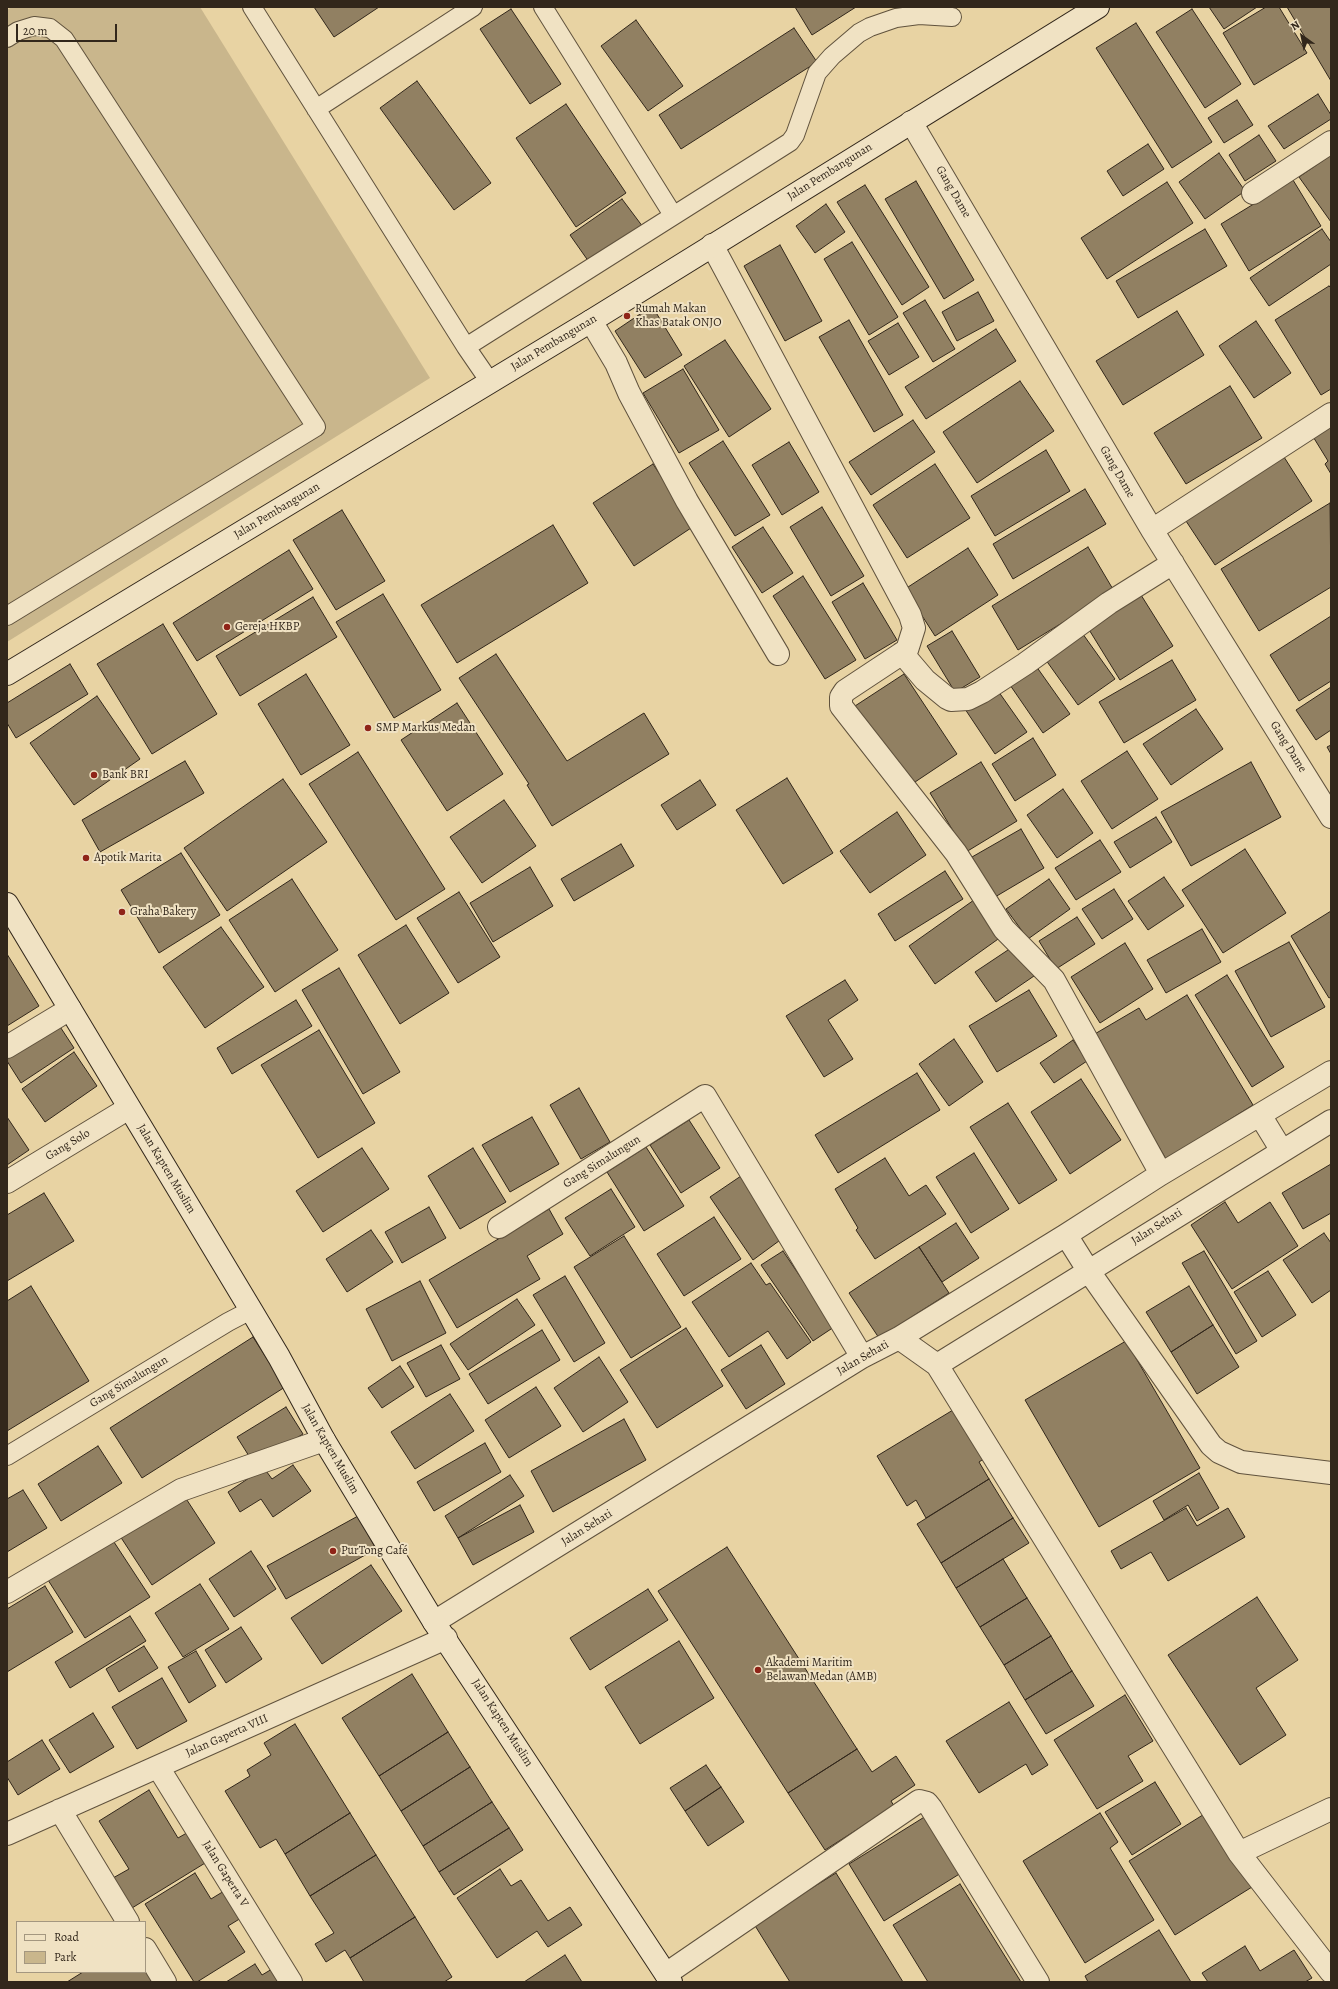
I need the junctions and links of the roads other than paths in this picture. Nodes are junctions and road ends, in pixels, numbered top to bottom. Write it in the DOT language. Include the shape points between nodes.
graph roads {
  1 [pos="252,7"];
  2 [pos="473,7"];
  3 [pos="543,7"];
  4 [pos="1098,7"];
  5 [pos="952,17"];
  6 [pos="7,38"];
  7 [pos="316,109"];
  8 [pos="912,122"];
  9 [pos="1331,142"];
  10 [pos="1253,193"];
  11 [pos="673,215"];
  12 [pos="712,246"];
  13 [pos="591,321"];
  14 [pos="466,347"];
  15 [pos="490,382"];
  16 [pos="1331,414"];
  17 [pos="1152,530"];
  18 [pos="1173,563"];
  19 [pos="7,616"];
  20 [pos="902,653"];
  21 [pos="778,654"];
  22 [pos="7,674"];
  23 [pos="1331,817"];
  24 [pos="10,915"];
  25 [pos="70,1009"];
  26 [pos="7,1047"];
  27 [pos="1331,1072"];
  28 [pos="129,1108"];
  29 [pos="1260,1115"];
  30 [pos="1331,1121"];
  31 [pos="1282,1151"];
  32 [pos="1162,1174"];
  33 [pos="7,1182"];
  34 [pos="499,1227"];
  35 [pos="1066,1235"];
  36 [pos="1088,1270"];
  37 [pos="251,1310"];
  38 [pos="899,1338"];
  39 [pos="862,1358"];
  40 [pos="937,1365"];
  41 [pos="324,1440"];
  42 [pos="7,1456"];
  43 [pos="1331,1473"];
  44 [pos="7,1592"];
  45 [pos="440,1630"];
  46 [pos="158,1767"];
  47 [pos="1331,1809"];
  48 [pos="60,1810"];
  49 [pos="7,1834"];
  50 [pos="1239,1853"];
  51 [pos="127,1921"];
  52 [pos="146,1951"];
  53 [pos="1331,1972"];
  54 [pos="669,1978"];
  55 [pos="165,1982"];
  56 [pos="291,1982"];
  57 [pos="1038,1982"];
  1 -- 7 [label="lane"];
  2 -- 7 [label="lane"];
  3 -- 11 [label="lane"];
  4 -- 8 [label="street, Jalan Pembangunan"];
  5 -- 11 [label="lane" via="896,18 859,33 817,73 793,139"];
  6 -- 19 [label="lane" via="34,26 50,28 64,39 316,427"];
  7 -- 14 [label="lane"];
  8 -- 12 [label="street, Jalan Pembangunan"];
  8 -- 17 [label="street, Gang Dame"];
  9 -- 10 [label="street"];
  11 -- 14 [label="lane"];
  12 -- 13 [label="street, Jalan Pembangunan"];
  12 -- 20 [label="street" via="910,615 914,628 913,635 909,646"];
  13 -- 15 [label="street, Jalan Pembangunan"];
  13 -- 21 [label="street" via="616,363 687,501"];
  14 -- 15 [label="lane"];
  15 -- 22 [label="street, Jalan Pembangunan"];
  16 -- 17 [label="street"];
  17 -- 18 [label="street, Gang Dame"];
  18 -- 20 [label="street" via="1109,602 1025,664 968,699 947,698 925,680"];
  18 -- 23 [label="street, Gang Dame"];
  20 -- 32 [label="street" via="845,691 841,697 841,706 956,853 1004,929 1054,980"];
  24 -- 25 [label="street, Jalan Kapten Muslim"];
  25 -- 26 [label="street"];
  25 -- 28 [label="street, Jalan Kapten Muslim"];
  27 -- 29 [label="street"];
  28 -- 33 [label="street, Gang Solo"];
  28 -- 37 [label="street, Jalan Kapten Muslim"];
  29 -- 31 [label="street"];
  29 -- 32 [label="street"];
  30 -- 31 [label="street, Jalan Sehati"];
  31 -- 36 [label="street, Jalan Sehati"];
  32 -- 35 [label="street"];
  34 -- 39 [label="street, Gang Simalungun" via="705,1096"];
  35 -- 36 [label="street"];
  35 -- 38 [label="street"];
  36 -- 40 [label="street, Jalan Sehati"];
  36 -- 43 [label="street" via="1218,1452 1241,1462"];
  37 -- 41 [label="street, Jalan Kapten Muslim"];
  37 -- 42 [label="lane, Gang Simalungun"];
  38 -- 39 [label="street, Jalan Sehati"];
  38 -- 40 [label="street, Jalan Sehati"];
  39 -- 45 [label="street, Jalan Sehati"];
  40 -- 50 [label="street"];
  41 -- 44 [label="street" via="181,1490"];
  41 -- 45 [label="street, Jalan Kapten Muslim"];
  45 -- 46 [label="street, Jalan Gaperta VIII"];
  45 -- 54 [label="street, Jalan Kapten Muslim"];
  46 -- 48 [label="street, Jalan Gaperta VIII"];
  46 -- 56 [label="street, Jalan Gaperta V"];
  47 -- 50 [label="street"];
  48 -- 49 [label="street, Jalan Gaperta VIII"];
  48 -- 51 [label="street"];
  50 -- 53 [label="street"];
  52 -- 55 [label="street"];
  54 -- 57 [label="street" via="919,1801 927,1803"];
}
